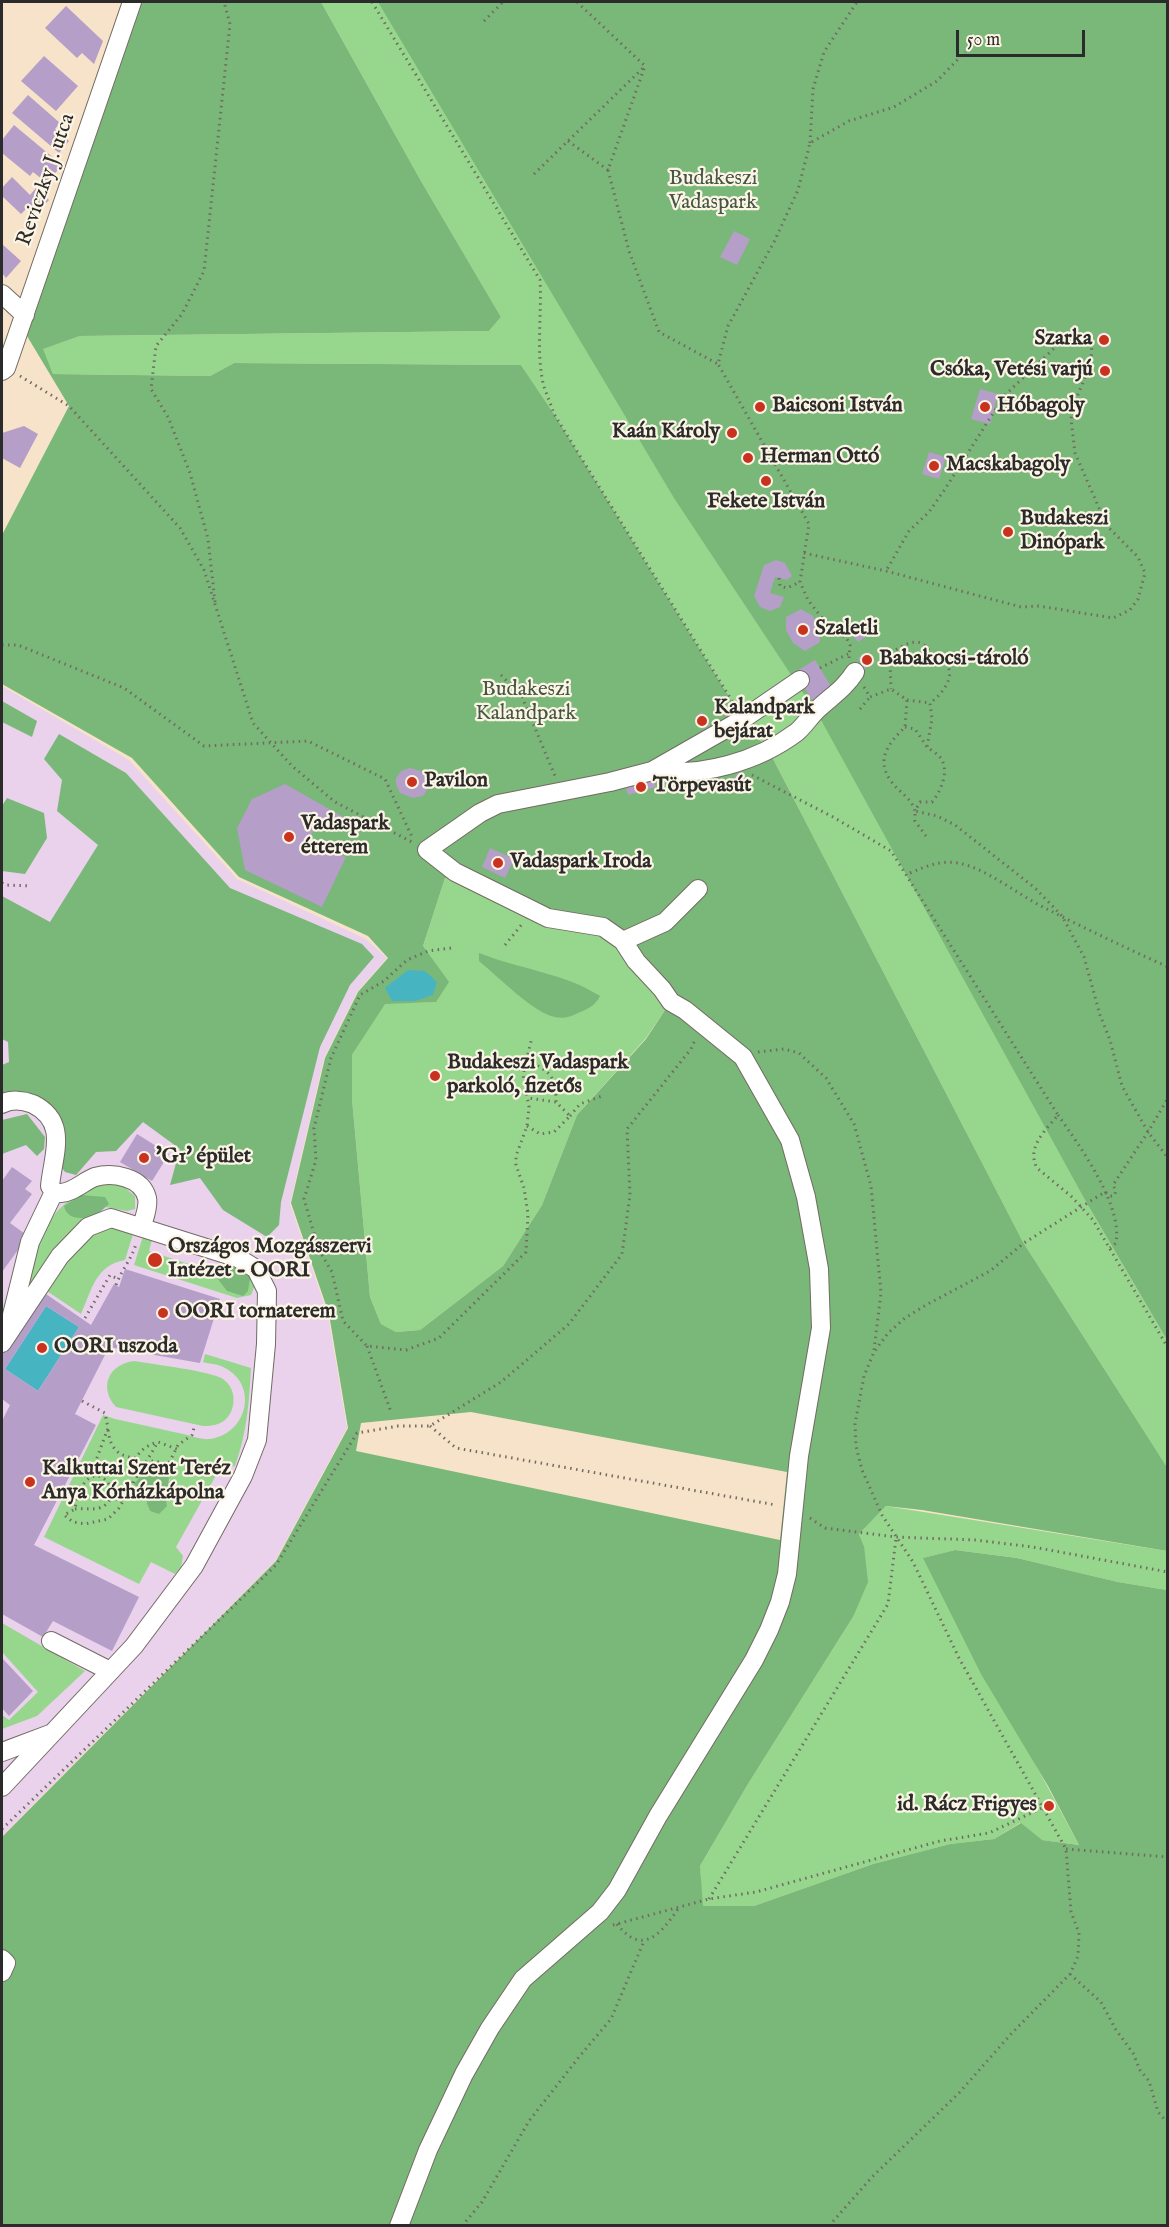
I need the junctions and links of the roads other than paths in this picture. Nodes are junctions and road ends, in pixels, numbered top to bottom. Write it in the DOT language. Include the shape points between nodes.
graph roads {
  1 [pos="132,2"];
  2 [pos="2,294"];
  3 [pos="25,315"];
  4 [pos="3,368"];
  5 [pos="855,672"];
  6 [pos="800,680"];
  7 [pos="652,771"];
  8 [pos="698,889"];
  9 [pos="623,941"];
  10 [pos="2,1104"];
  11 [pos="54,1192"];
  12 [pos="142,1226"];
  13 [pos="4,1339"];
  14 [pos="51,1641"];
  15 [pos="110,1671"];
  16 [pos="51,1734"];
  17 [pos="2,1752"];
  18 [pos="2,1787"];
  19 [pos="2,1959"];
  20 [pos="2,1971"];
  21 [pos="399,2226"];
  1 -- 3 [label="street, Reviczky J. utca"];
  2 -- 3 [label="street"];
  3 -- 4 [label="street, Reviczky J. utca"];
  5 -- 7 [label="street" via="846,686 799,730 773,748 736,763 676,774"];
  6 -- 7 [label="street" via="743,719"];
  7 -- 9 [label="street" via="498,804 427,849 454,872 548,918 603,927"];
  8 -- 9 [label="street" via="665,922"];
  9 -- 21 [label="street" via="671,1002 743,1057 790,1140 806,1197 819,1269 821,1328 799,1456 787,1574 780,1602 754,1660 658,1815 617,1890 600,1912 523,1979 490,2028 428,2150"];
  10 -- 11 [label="street" via="26,1101 49,1114 55,1126 57,1149 50,1186"];
  11 -- 12 [label="street" via="69,1191 107,1174 128,1178 143,1190 147,1200"];
  11 -- 13 [label="street" via="30,1242"];
  12 -- 13 [label="street" via="111,1218 88,1227 60,1256"];
  12 -- 15 [label="street" via="238,1258 256,1269 267,1291 266,1344 257,1440 243,1476 194,1566 134,1646"];
  14 -- 15 [label="street"];
  15 -- 16 [label="street"];
  16 -- 17 [label="street"];
  16 -- 18 [label="street"];
  19 -- 20 [label="street" via="6,1963"];
}
